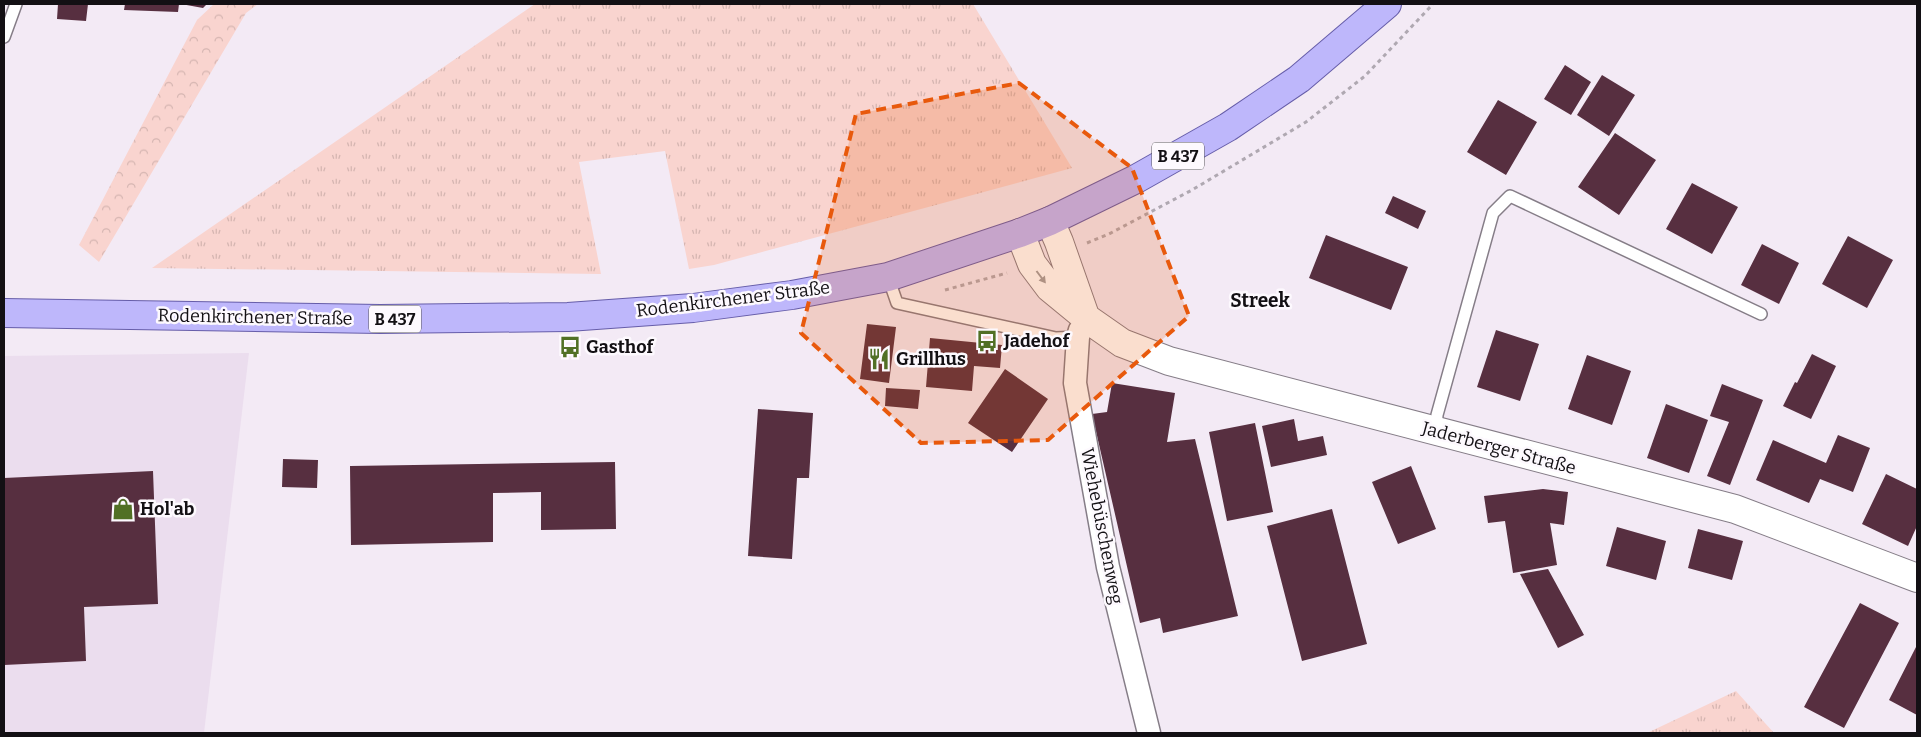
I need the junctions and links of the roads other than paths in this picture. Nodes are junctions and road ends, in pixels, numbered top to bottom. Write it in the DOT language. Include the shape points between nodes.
graph roads {
  1 [pos="16,4"];
  2 [pos="1387,4"];
  3 [pos="4,37"];
  4 [pos="1050,221"];
  5 [pos="1020,233"];
  6 [pos="888,277"];
  7 [pos="4,313"];
  8 [pos="1760,314"];
  9 [pos="1084,324"];
  10 [pos="1436,431"];
  11 [pos="1917,578"];
  12 [pos="1149,733"];
  1 -- 3 [label="lane"];
  2 -- 4 [label="main road, Rodenkirchener Straße / B 437" via="1299,79 1228,127 1136,179"];
  4 -- 5 [label="main road, Rodenkirchener Straße / B 437"];
  4 -- 9 [label="street"];
  5 -- 6 [label="main road, Rodenkirchener Straße / B 437"];
  5 -- 9 [label="street, Jaderberger Straße, one-way" via="1032,264"];
  6 -- 7 [label="main road, Rodenkirchener Straße / B 437" via="722,304 568,318 380,319"];
  6 -- 9 [label="lane" via="897,303 1056,338"];
  8 -- 10 [label="lane" via="1510,196 1493,213 1437,415"];
  9 -- 10 [label="street, Jaderberger Straße" via="1169,361"];
  9 -- 12 [label="street, Wiehebüschenweg" via="1074,383 1106,557"];
  10 -- 11 [label="street, Jaderberger Straße" via="1735,509"];
}
